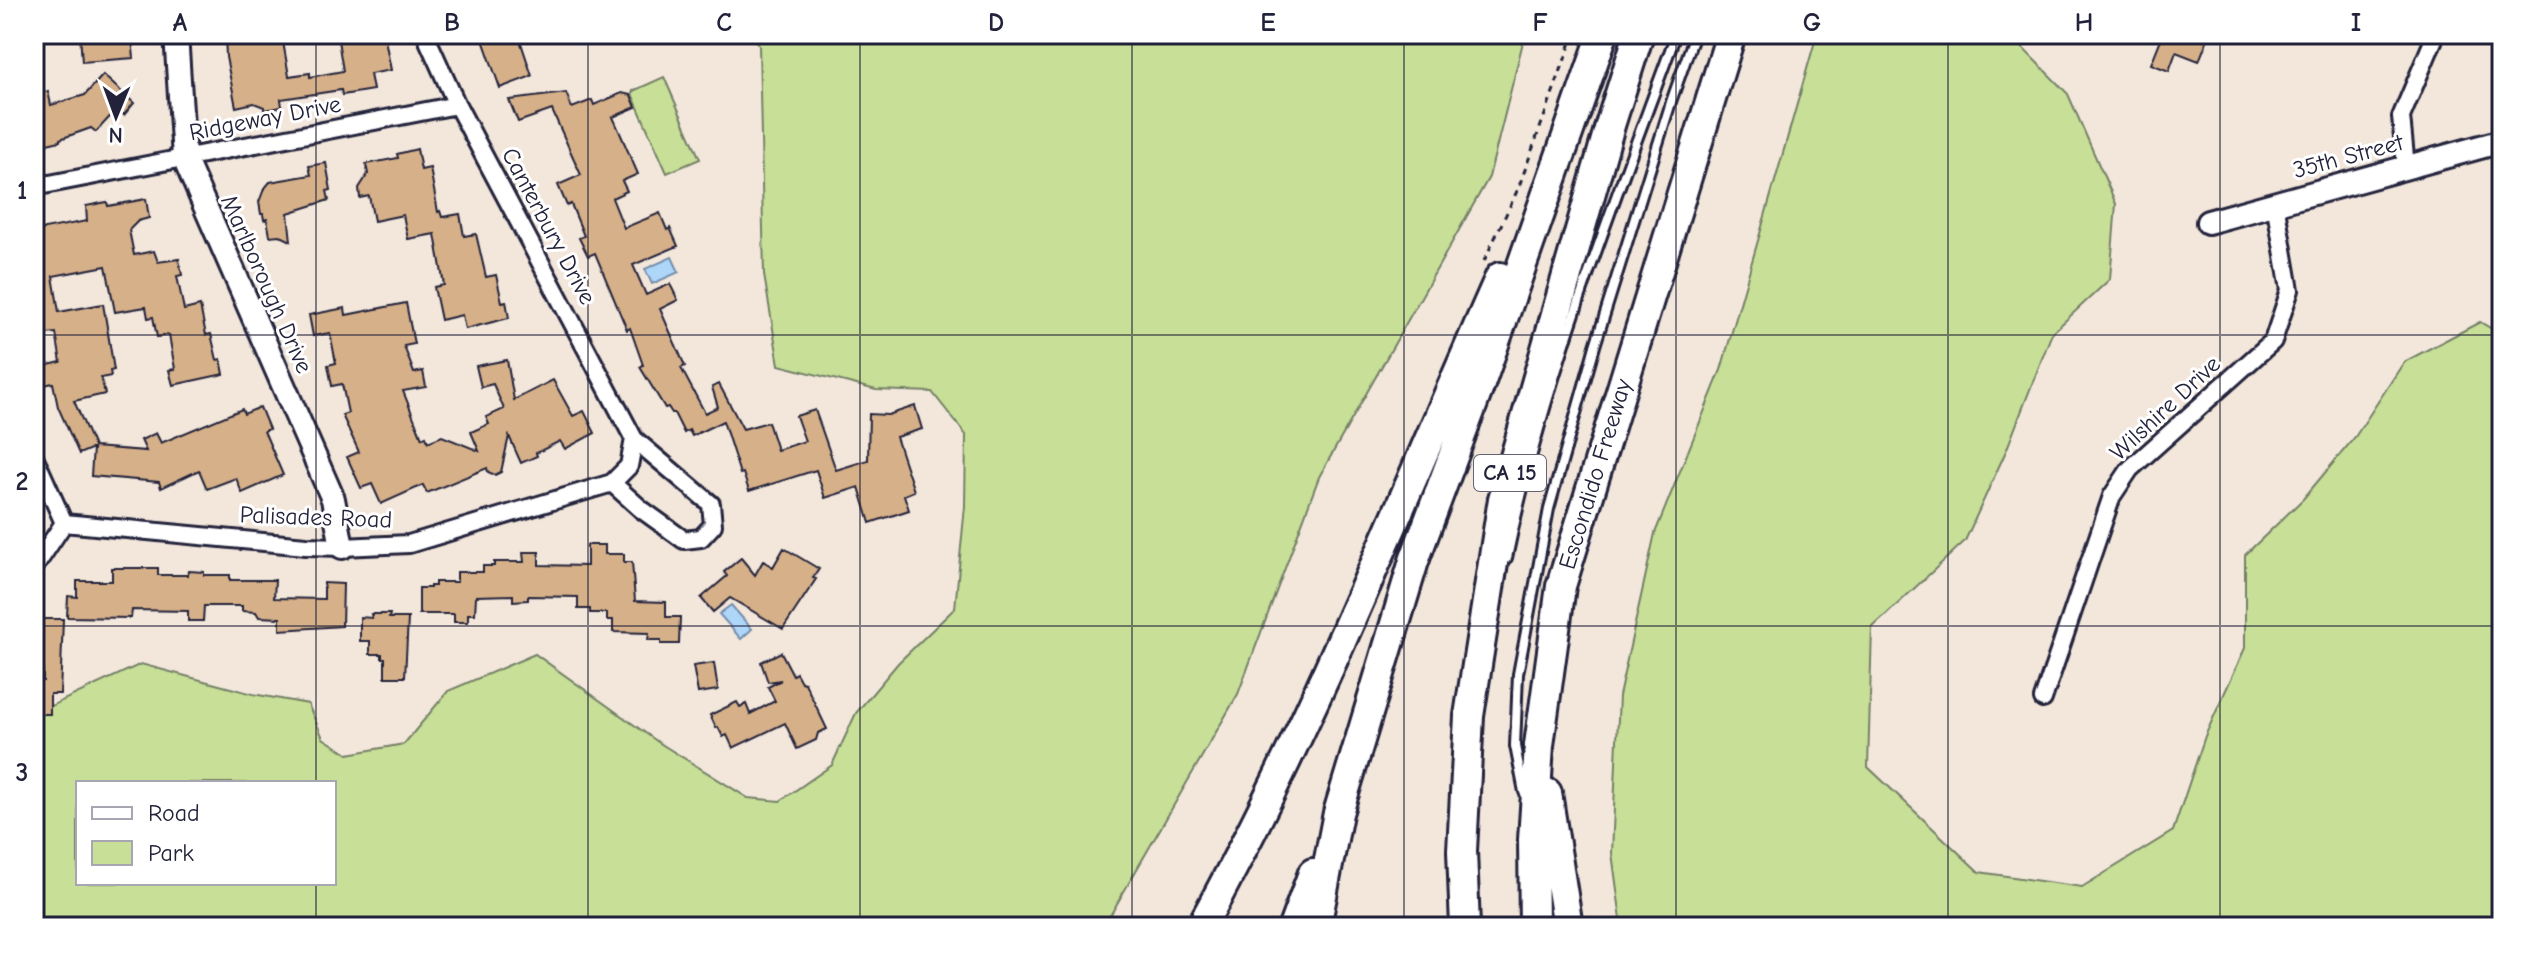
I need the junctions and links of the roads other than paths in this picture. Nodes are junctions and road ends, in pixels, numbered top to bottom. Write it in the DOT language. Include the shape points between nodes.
graph roads {
  1 [pos="176,34"];
  2 [pos="425,34"];
  3 [pos="1603,34"];
  4 [pos="1639,34"];
  5 [pos="1676,34"];
  6 [pos="1695,34"];
  7 [pos="1731,34"];
  8 [pos="2436,34"];
  9 [pos="457,105"];
  10 [pos="2502,141"];
  11 [pos="184,158"];
  12 [pos="2406,167"];
  13 [pos="1548,185"];
  14 [pos="34,187"];
  15 [pos="2275,203"];
  16 [pos="2208,222"];
  17 [pos="634,439"];
  18 [pos="34,456"];
  19 [pos="612,483"];
  20 [pos="64,523"];
  21 [pos="342,547"];
  22 [pos="1506,564"];
  23 [pos="34,568"];
  24 [pos="2043,699"];
  25 [pos="1539,745"];
  26 [pos="1338,813"];
  27 [pos="1533,840"];
  28 [pos="1562,882"];
  29 [pos="1201,927"];
  30 [pos="1293,927"];
  31 [pos="1316,927"];
  32 [pos="1465,927"];
  33 [pos="1534,927"];
  34 [pos="1561,927"];
  35 [pos="1568,927"];
  1 -- 11 [label="street, Marlborough Drive"];
  2 -- 9 [label="street, Canterbury Drive"];
  3 -- 13 [label="highway"];
  4 -- 32 [label="highway, CA 15" via="1503,499 1468,731 1462,851"];
  5 -- 22 [label="lane" via="1568,335"];
  6 -- 27 [label="lane" via="1591,359 1532,590 1518,674 1515,746"];
  7 -- 25 [label="highway, Escondido Freeway" via="1561,586"];
  8 -- 12 [label="street" via="2401,117"];
  9 -- 11 [label="street, Ridgeway Drive"];
  9 -- 17 [label="street, Canterbury Drive"];
  10 -- 12 [label="street, 35th Street"];
  11 -- 14 [label="street, Ridgeway Drive"];
  11 -- 21 [label="street, Marlborough Drive" via="333,499"];
  12 -- 15 [label="street, 35th Street"];
  13 -- 26 [label="highway" via="1414,561"];
  13 -- 29 [label="highway" via="1512,249 1300,735"];
  15 -- 16 [label="street, 35th Street"];
  15 -- 24 [label="street, Wilshire Drive" via="2290,290 2273,341 2130,469 2112,496"];
  17 -- 19 [label="street" via="629,466"];
  17 -- 19 [label="street" via="711,504 713,525 701,538 684,540"];
  18 -- 20 [label="street"];
  19 -- 21 [label="street, Palisades Road" via="409,544"];
  20 -- 21 [label="street, Palisades Road"];
  20 -- 23 [label="street"];
  25 -- 27 [label="highway, Escondido Freeway"];
  25 -- 28 [label="highway"];
  26 -- 30 [label="highway"];
  26 -- 31 [label="highway"];
  27 -- 33 [label="highway, Escondido Freeway"];
  28 -- 34 [label="highway"];
  28 -- 35 [label="highway"];
}
